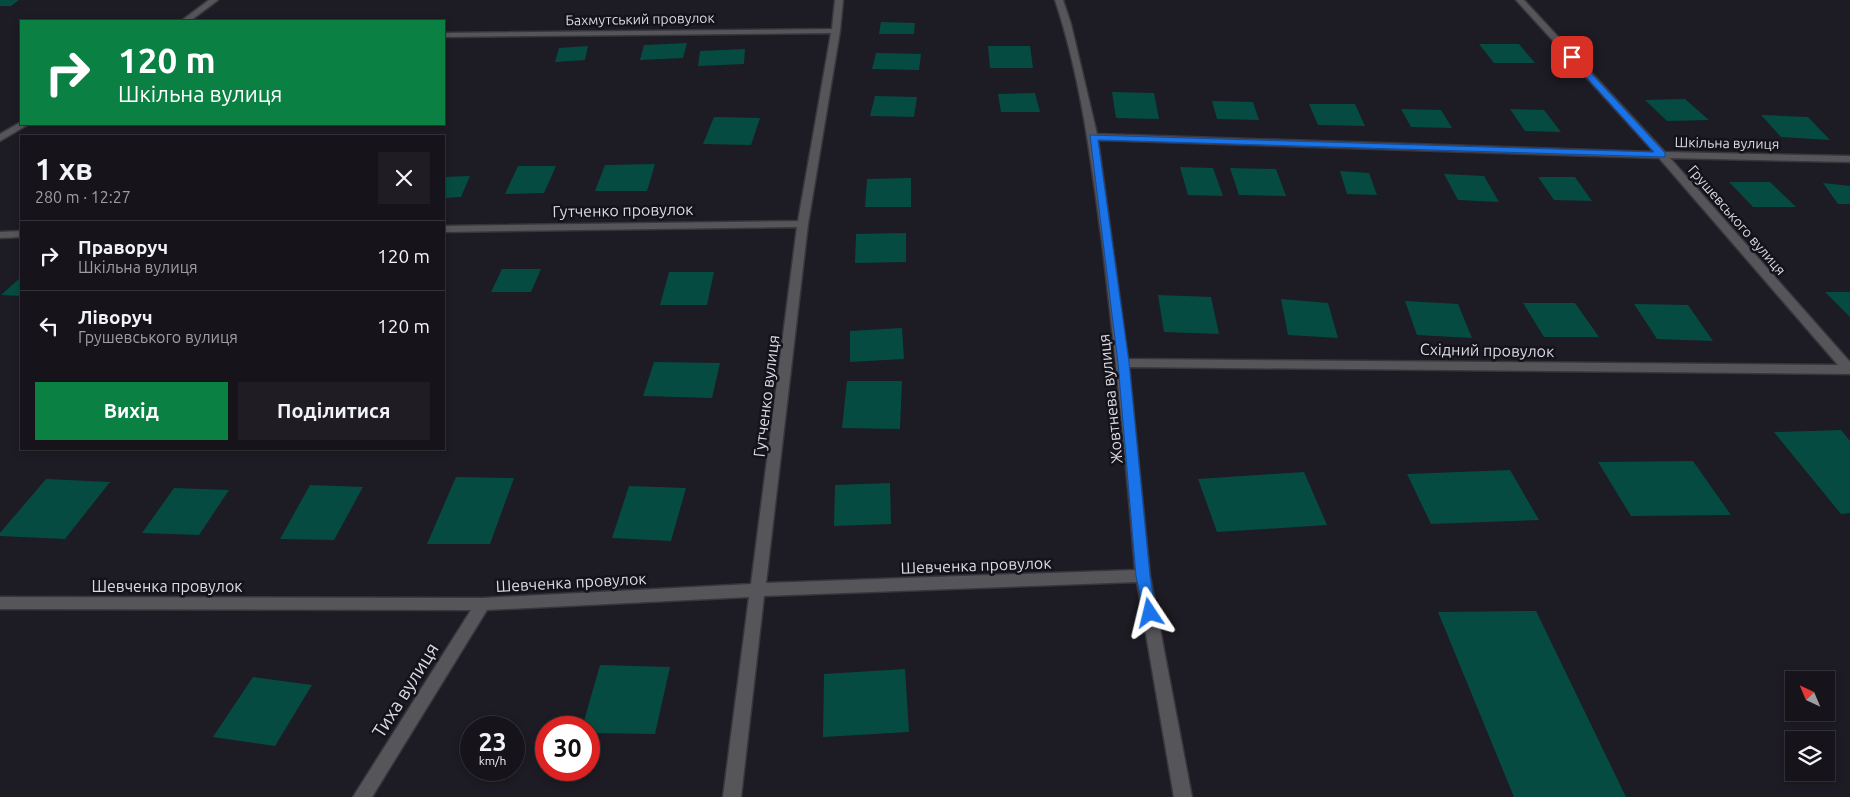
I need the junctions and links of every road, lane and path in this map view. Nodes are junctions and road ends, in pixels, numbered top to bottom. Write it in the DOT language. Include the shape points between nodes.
graph roads {
  1 [pos="214,0"];
  2 [pos="839,0"];
  3 [pos="1059,0"];
  4 [pos="1520,0"];
  5 [pos="186,20"];
  6 [pos="836,31"];
  7 [pos="445,35"];
  8 [pos="22,125"];
  9 [pos="1094,137"];
  10 [pos="0,138"];
  11 [pos="1662,155"];
  12 [pos="1850,159"];
  13 [pos="804,224"];
  14 [pos="445,229"];
  15 [pos="20,234"];
  16 [pos="0,235"];
  17 [pos="1123,363"];
  18 [pos="1850,369"];
  19 [pos="1143,576"];
  20 [pos="758,590"];
  21 [pos="0,603"];
  22 [pos="483,604"];
  23 [pos="362,797"];
  24 [pos="732,797"];
  25 [pos="1183,797"];
  1 -- 5 [label="street"];
  2 -- 6 [label="street, Гутченко вулиця"];
  3 -- 9 [label="street, Жовтнева вулиця" via="1068,24"];
  4 -- 11 [label="street, Грушевського вулиця"];
  6 -- 7 [label="street, Бахмутський провулок"];
  6 -- 13 [label="street, Гутченко вулиця"];
  8 -- 10 [label="street"];
  9 -- 11 [label="street, Шкільна вулиця"];
  9 -- 17 [label="street, Жовтнева вулиця"];
  11 -- 12 [label="street, Шкільна вулиця"];
  11 -- 18 [label="street, Грушевського вулиця"];
  13 -- 14 [label="street, Гутченко провулок"];
  13 -- 20 [label="street, Гутченко вулиця"];
  15 -- 16 [label="street"];
  17 -- 18 [label="street, Східний провулок"];
  17 -- 19 [label="street, Жовтнева вулиця"];
  19 -- 20 [label="street, Шевченка провулок"];
  19 -- 25 [label="street, Жовтнева вулиця"];
  20 -- 22 [label="street, Шевченка провулок"];
  20 -- 24 [label="street, Гутченко вулиця"];
  21 -- 22 [label="street, Шевченка провулок"];
  22 -- 23 [label="street, Тиха вулиця"];
}
